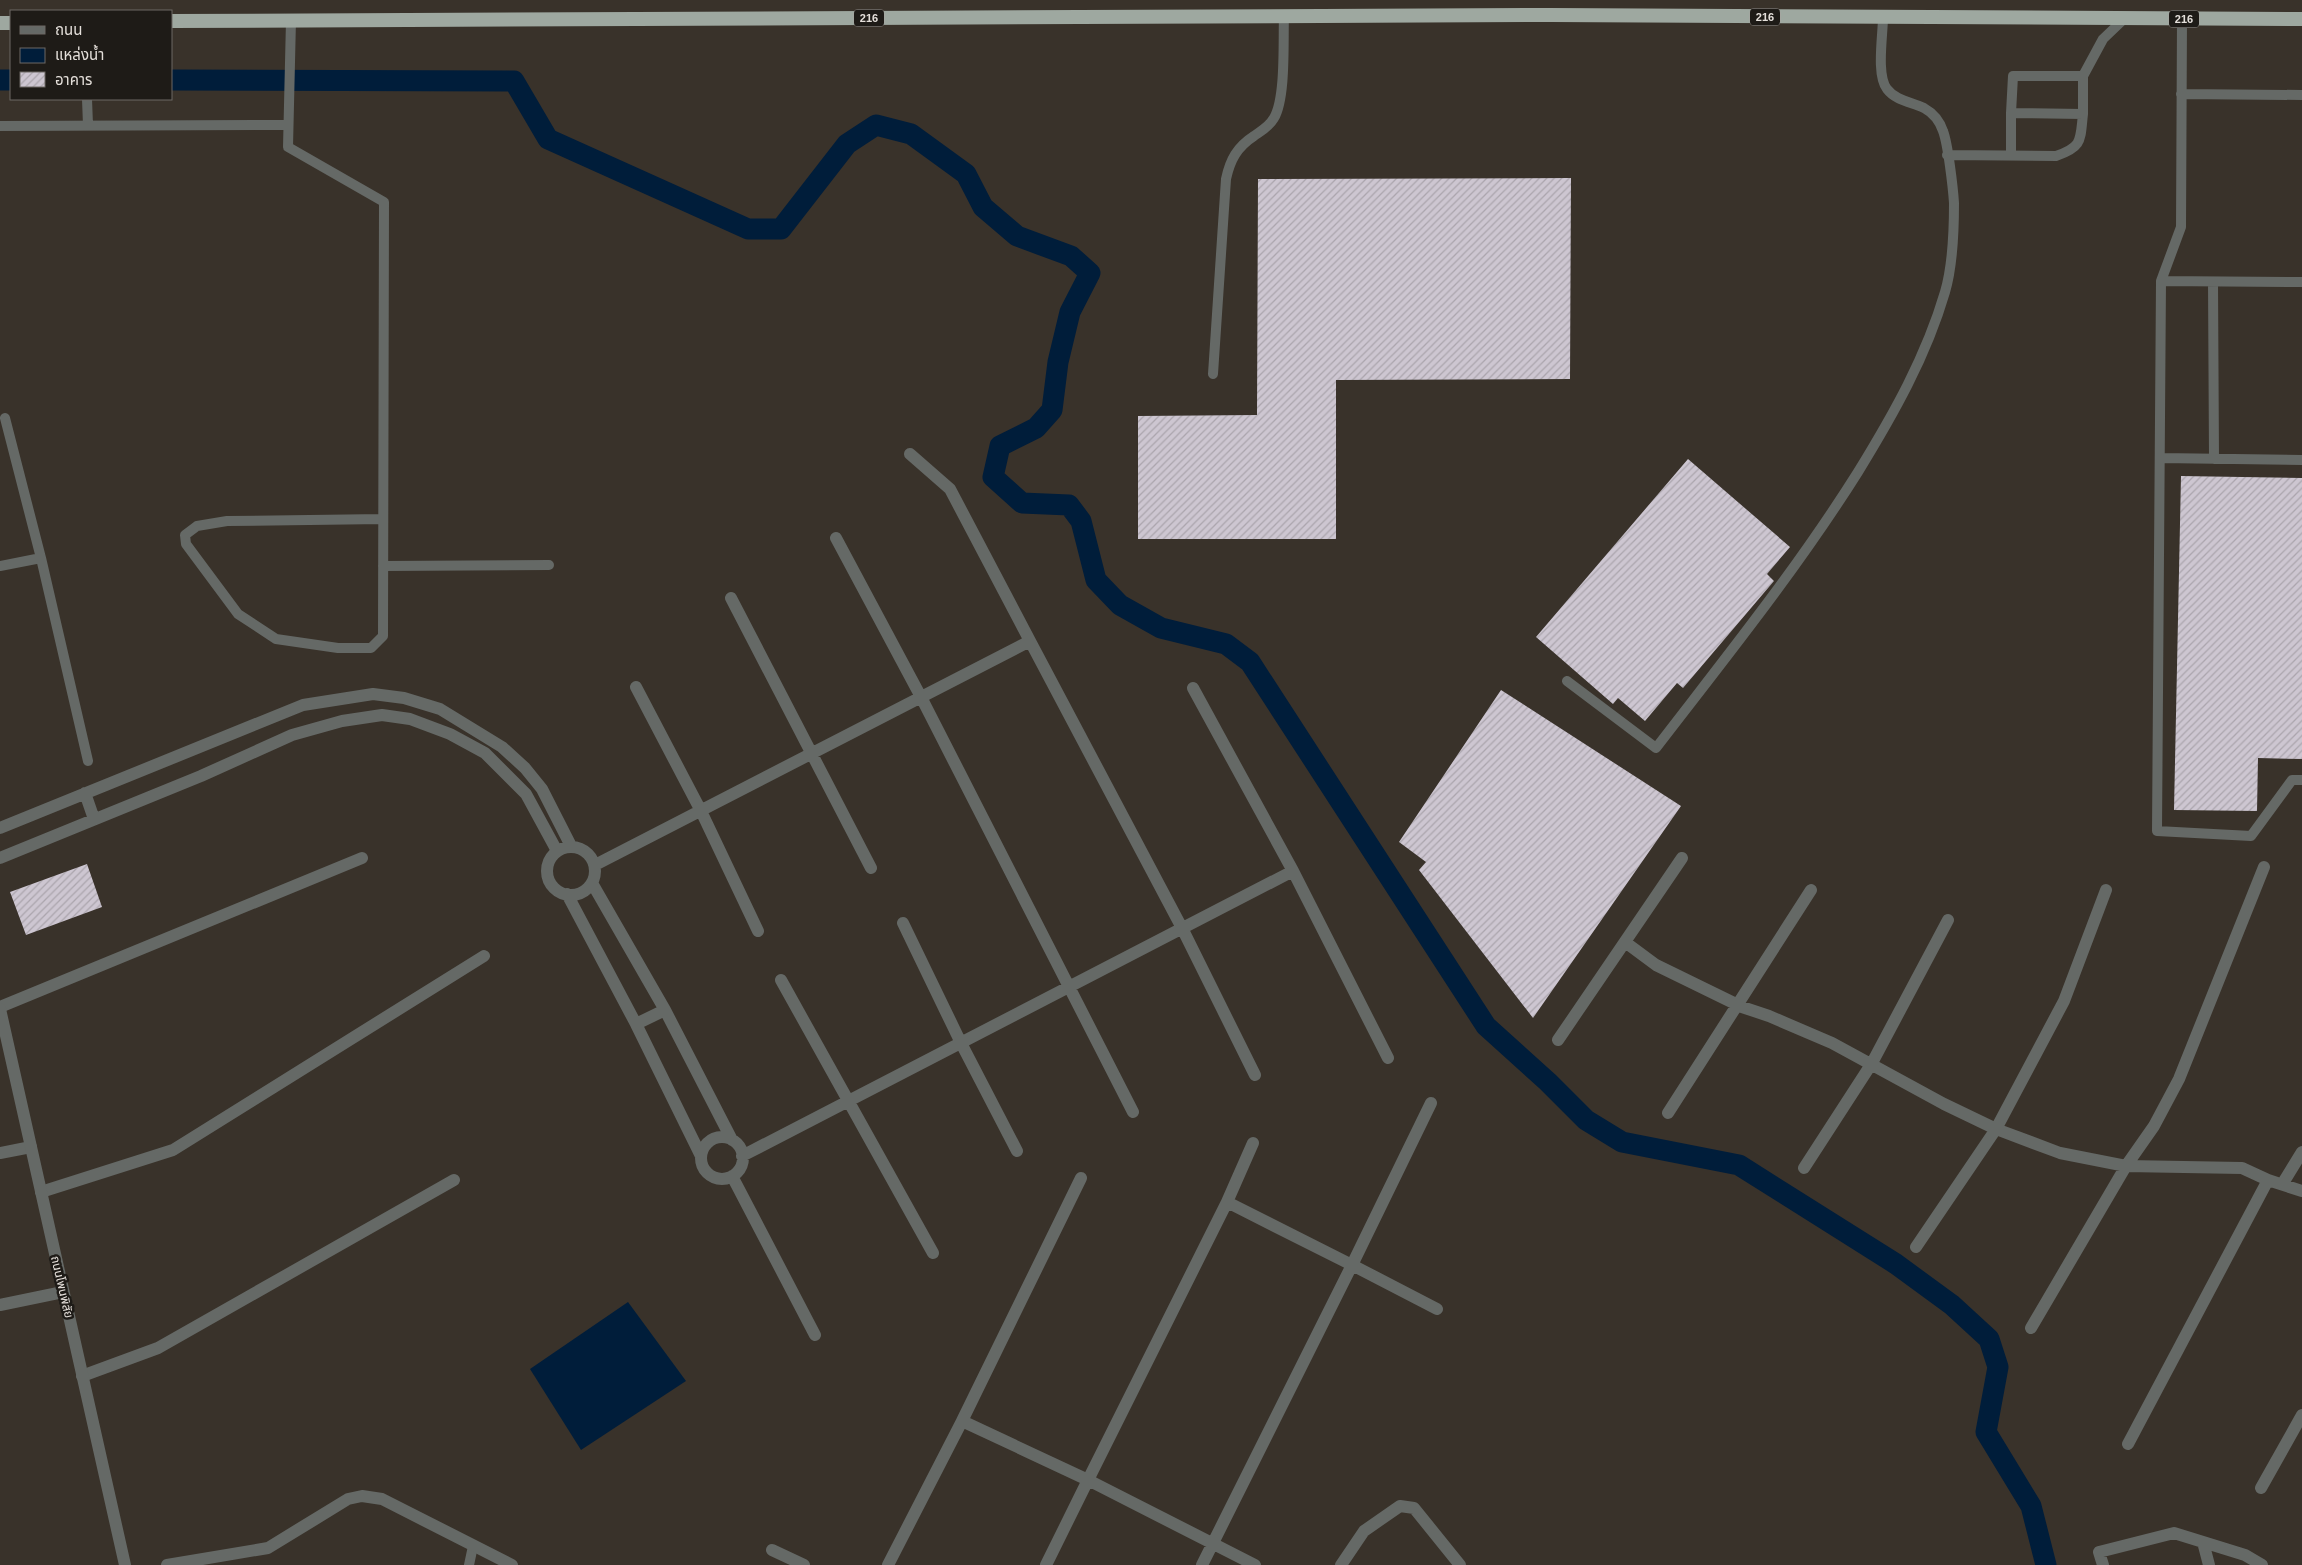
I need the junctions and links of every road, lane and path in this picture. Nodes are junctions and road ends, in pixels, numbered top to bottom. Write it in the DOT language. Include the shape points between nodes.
graph roads {
  1 [pos="1284,16"];
  2 [pos="1883,17"];
  3 [pos="2125,18"];
  4 [pos="2182,19"];
  5 [pos="2302,19"];
  6 [pos="291,20"];
  7 [pos="172,21"];
  8 [pos="2083,76"];
  9 [pos="2181,94"];
  10 [pos="2302,95"];
  11 [pos="87,100"];
  12 [pos="2012,113"];
  13 [pos="2083,114"];
  14 [pos="88,125"];
  15 [pos="288,125"];
  16 [pos="0,126"];
  17 [pos="1947,155"];
  18 [pos="2011,155"];
  19 [pos="2161,281"];
  20 [pos="2213,282"];
  21 [pos="2302,282"];
  22 [pos="1213,374"];
  23 [pos="5,418"];
  24 [pos="910,454"];
  25 [pos="2160,458"];
  26 [pos="2214,459"];
  27 [pos="2302,460"];
  28 [pos="383,519"];
  29 [pos="836,538"];
  30 [pos="41,558"];
  31 [pos="549,564"];
  32 [pos="0,566"];
  33 [pos="383,566"];
  34 [pos="731,598"];
  35 [pos="1030,641"];
  36 [pos="1567,682"];
  37 [pos="636,687"];
  38 [pos="1193,688"];
  39 [pos="921,697"];
  40 [pos="811,754"];
  41 [pos="88,761"];
  42 [pos="2302,780"];
  43 [pos="84,793"];
  44 [pos="701,811"];
  45 [pos="94,819"];
  46 [pos="0,828"];
  47 [pos="572,846"];
  48 [pos="557,851"];
  49 [pos="0,858"];
  50 [pos="362,858"];
  51 [pos="1682,858"];
  52 [pos="595,865"];
  53 [pos="2264,867"];
  54 [pos="872,868"];
  55 [pos="1293,871"];
  56 [pos="592,884"];
  57 [pos="1811,890"];
  58 [pos="2106,890"];
  59 [pos="567,894"];
  60 [pos="1948,920"];
  61 [pos="903,923"];
  62 [pos="1182,928"];
  63 [pos="758,931"];
  64 [pos="1625,942"];
  65 [pos="484,956"];
  66 [pos="781,980"];
  67 [pos="1070,987"];
  68 [pos="1737,1004"];
  69 [pos="0,1008"];
  70 [pos="665,1010"];
  71 [pos="636,1024"];
  72 [pos="1558,1040"];
  73 [pos="961,1043"];
  74 [pos="1388,1058"];
  75 [pos="1872,1063"];
  76 [pos="1255,1074"];
  77 [pos="849,1101"];
  78 [pos="1431,1103"];
  79 [pos="1133,1112"];
  80 [pos="1668,1113"];
  81 [pos="1996,1129"];
  82 [pos="732,1140"];
  83 [pos="1253,1143"];
  84 [pos="31,1148"];
  85 [pos="1016,1151"];
  86 [pos="2302,1152"];
  87 [pos="0,1153"];
  88 [pos="701,1156"];
  89 [pos="742,1156"];
  90 [pos="2126,1166"];
  91 [pos="1804,1168"];
  92 [pos="732,1176"];
  93 [pos="1081,1178"];
  94 [pos="454,1180"];
  95 [pos="2268,1180"];
  96 [pos="2283,1183"];
  97 [pos="2302,1191"];
  98 [pos="41,1192"];
  99 [pos="1228,1202"];
  100 [pos="1916,1247"];
  101 [pos="933,1253"];
  102 [pos="1352,1265"];
  103 [pos="63,1292"];
  104 [pos="0,1305"];
  105 [pos="1437,1309"];
  106 [pos="2031,1328"];
  107 [pos="815,1335"];
  108 [pos="82,1376"];
  109 [pos="2302,1415"];
  110 [pos="962,1421"];
  111 [pos="2128,1444"];
  112 [pos="1088,1480"];
  113 [pos="2260,1488"];
  114 [pos="2203,1542"];
  115 [pos="1212,1543"];
  116 [pos="473,1546"];
  117 [pos="772,1550"];
  118 [pos="125,1565"];
  119 [pos="167,1565"];
  120 [pos="469,1565"];
  121 [pos="512,1565"];
  122 [pos="804,1565"];
  123 [pos="888,1565"];
  124 [pos="1046,1565"];
  125 [pos="1202,1565"];
  126 [pos="1255,1565"];
  127 [pos="1342,1565"];
  128 [pos="1460,1565"];
  129 [pos="2103,1565"];
  130 [pos="2209,1565"];
  131 [pos="2262,1565"];
  1 -- 2 [label="highway, 216"];
  1 -- 6 [label="highway, 216"];
  1 -- 22 [label="lane" via="1282,72 1274,118 1236,152 1228,172"];
  2 -- 3 [label="highway, 216"];
  2 -- 17 [label="lane" via="1881,73 1886,89 1936,117 1943,131"];
  3 -- 4 [label="highway, 216"];
  3 -- 8 [label="lane" via="2103,39"];
  4 -- 5 [label="highway, 216"];
  4 -- 9 [label="lane"];
  6 -- 7 [label="highway, 216"];
  6 -- 15 [label="lane"];
  8 -- 12 [label="lane" via="2013,76"];
  8 -- 13 [label="lane"];
  9 -- 10 [label="lane"];
  9 -- 19 [label="lane" via="2181,227"];
  11 -- 14 [label="lane"];
  12 -- 13 [label="lane"];
  12 -- 18 [label="lane"];
  13 -- 18 [label="lane" via="2080,139 2072,151 2056,156"];
  14 -- 15 [label="lane"];
  14 -- 16 [label="lane"];
  15 -- 28 [label="lane" via="288,147 384,202"];
  17 -- 18 [label="lane"];
  17 -- 36 [label="lane" via="1954,201 1952,246 1946,290 1923,354 1887,425 1786,580 1656,748"];
  19 -- 20 [label="lane"];
  19 -- 25 [label="lane"];
  20 -- 21 [label="lane"];
  20 -- 26 [label="lane"];
  23 -- 30 [label="lane"];
  24 -- 35 [label="street" via="950,489"];
  25 -- 26 [label="lane"];
  25 -- 42 [label="lane" via="2157,831 2251,836 2292,780"];
  26 -- 27 [label="lane"];
  28 -- 33 [label="lane"];
  28 -- 33 [label="lane" via="227,521 197,526 185,535 186,544 238,614 276,639 338,648 371,648 383,636"];
  29 -- 39 [label="street"];
  30 -- 32 [label="lane"];
  30 -- 41 [label="lane"];
  31 -- 33 [label="lane"];
  34 -- 40 [label="street"];
  35 -- 39 [label="street"];
  35 -- 62 [label="street"];
  37 -- 44 [label="street"];
  38 -- 55 [label="street"];
  39 -- 40 [label="street"];
  39 -- 67 [label="street"];
  40 -- 44 [label="street"];
  40 -- 54 [label="street"];
  43 -- 45 [label="street"];
  43 -- 46 [label="street"];
  43 -- 47 [label="street" via="303,705 373,694 404,698 440,709 502,747 542,789"];
  44 -- 52 [label="street"];
  44 -- 63 [label="street"];
  45 -- 48 [label="street" via="292,735 342,721 382,715 410,719 450,734 485,753 526,794"];
  45 -- 49 [label="street"];
  47 -- 48 [label="street"];
  47 -- 52 [label="street" via="583,849"];
  48 -- 59 [label="street" via="548,865 548,878 556,889"];
  50 -- 69 [label="street"];
  51 -- 64 [label="street"];
  52 -- 56 [label="street"];
  53 -- 90 [label="street" via="2180,1080"];
  55 -- 62 [label="street"];
  55 -- 74 [label="street"];
  56 -- 59 [label="street" via="580,893"];
  56 -- 70 [label="street"];
  57 -- 68 [label="street"];
  58 -- 81 [label="street" via="2064,1002"];
  59 -- 71 [label="street"];
  60 -- 75 [label="street"];
  61 -- 73 [label="street"];
  62 -- 67 [label="street"];
  62 -- 76 [label="street"];
  64 -- 68 [label="street" via="1656,965"];
  64 -- 72 [label="street"];
  65 -- 98 [label="street" via="173,1150"];
  66 -- 77 [label="street"];
  67 -- 73 [label="street"];
  67 -- 79 [label="street"];
  68 -- 75 [label="street"];
  68 -- 80 [label="street"];
  69 -- 84 [label="street, ถนนโพนพิสัย"];
  70 -- 71 [label="street"];
  70 -- 82 [label="street"];
  71 -- 88 [label="street"];
  73 -- 77 [label="street"];
  73 -- 85 [label="street"];
  75 -- 81 [label="street" via="1908,1086"];
  75 -- 91 [label="street"];
  77 -- 89 [label="street"];
  77 -- 101 [label="street"];
  78 -- 102 [label="street"];
  81 -- 90 [label="street" via="2060,1153"];
  81 -- 100 [label="street"];
  82 -- 88 [label="street" via="715,1138"];
  82 -- 89 [label="street"];
  83 -- 99 [label="street"];
  84 -- 87 [label="street"];
  84 -- 98 [label="street, ถนนโพนพิสัย"];
  86 -- 96 [label="street"];
  88 -- 92 [label="street" via="702,1165 711,1176 725,1179"];
  89 -- 92 [label="street" via="741,1166"];
  90 -- 95 [label="street" via="2242,1168"];
  90 -- 106 [label="street"];
  92 -- 107 [label="street"];
  93 -- 110 [label="street"];
  94 -- 108 [label="street" via="158,1348"];
  95 -- 96 [label="street"];
  95 -- 111 [label="street"];
  96 -- 97 [label="street"];
  98 -- 103 [label="street, ถนนโพนพิสัย"];
  99 -- 102 [label="street"];
  99 -- 112 [label="street"];
  102 -- 105 [label="street"];
  102 -- 115 [label="street"];
  103 -- 104 [label="street"];
  103 -- 108 [label="street, ถนนโพนพิสัย"];
  108 -- 118 [label="street, ถนนโพนพิสัย"];
  109 -- 113 [label="street"];
  110 -- 112 [label="street"];
  110 -- 123 [label="street"];
  112 -- 115 [label="street"];
  112 -- 124 [label="street"];
  114 -- 129 [label="street" via="2174,1533 2099,1552"];
  114 -- 130 [label="street"];
  114 -- 131 [label="street" via="2245,1555"];
  115 -- 125 [label="street"];
  115 -- 126 [label="street"];
  116 -- 119 [label="street" via="382,1499 362,1496 348,1499 268,1548"];
  116 -- 120 [label="lane"];
  116 -- 121 [label="street"];
  117 -- 122 [label="street"];
  127 -- 128 [label="street" via="1364,1531 1400,1506 1414,1508"];
}
